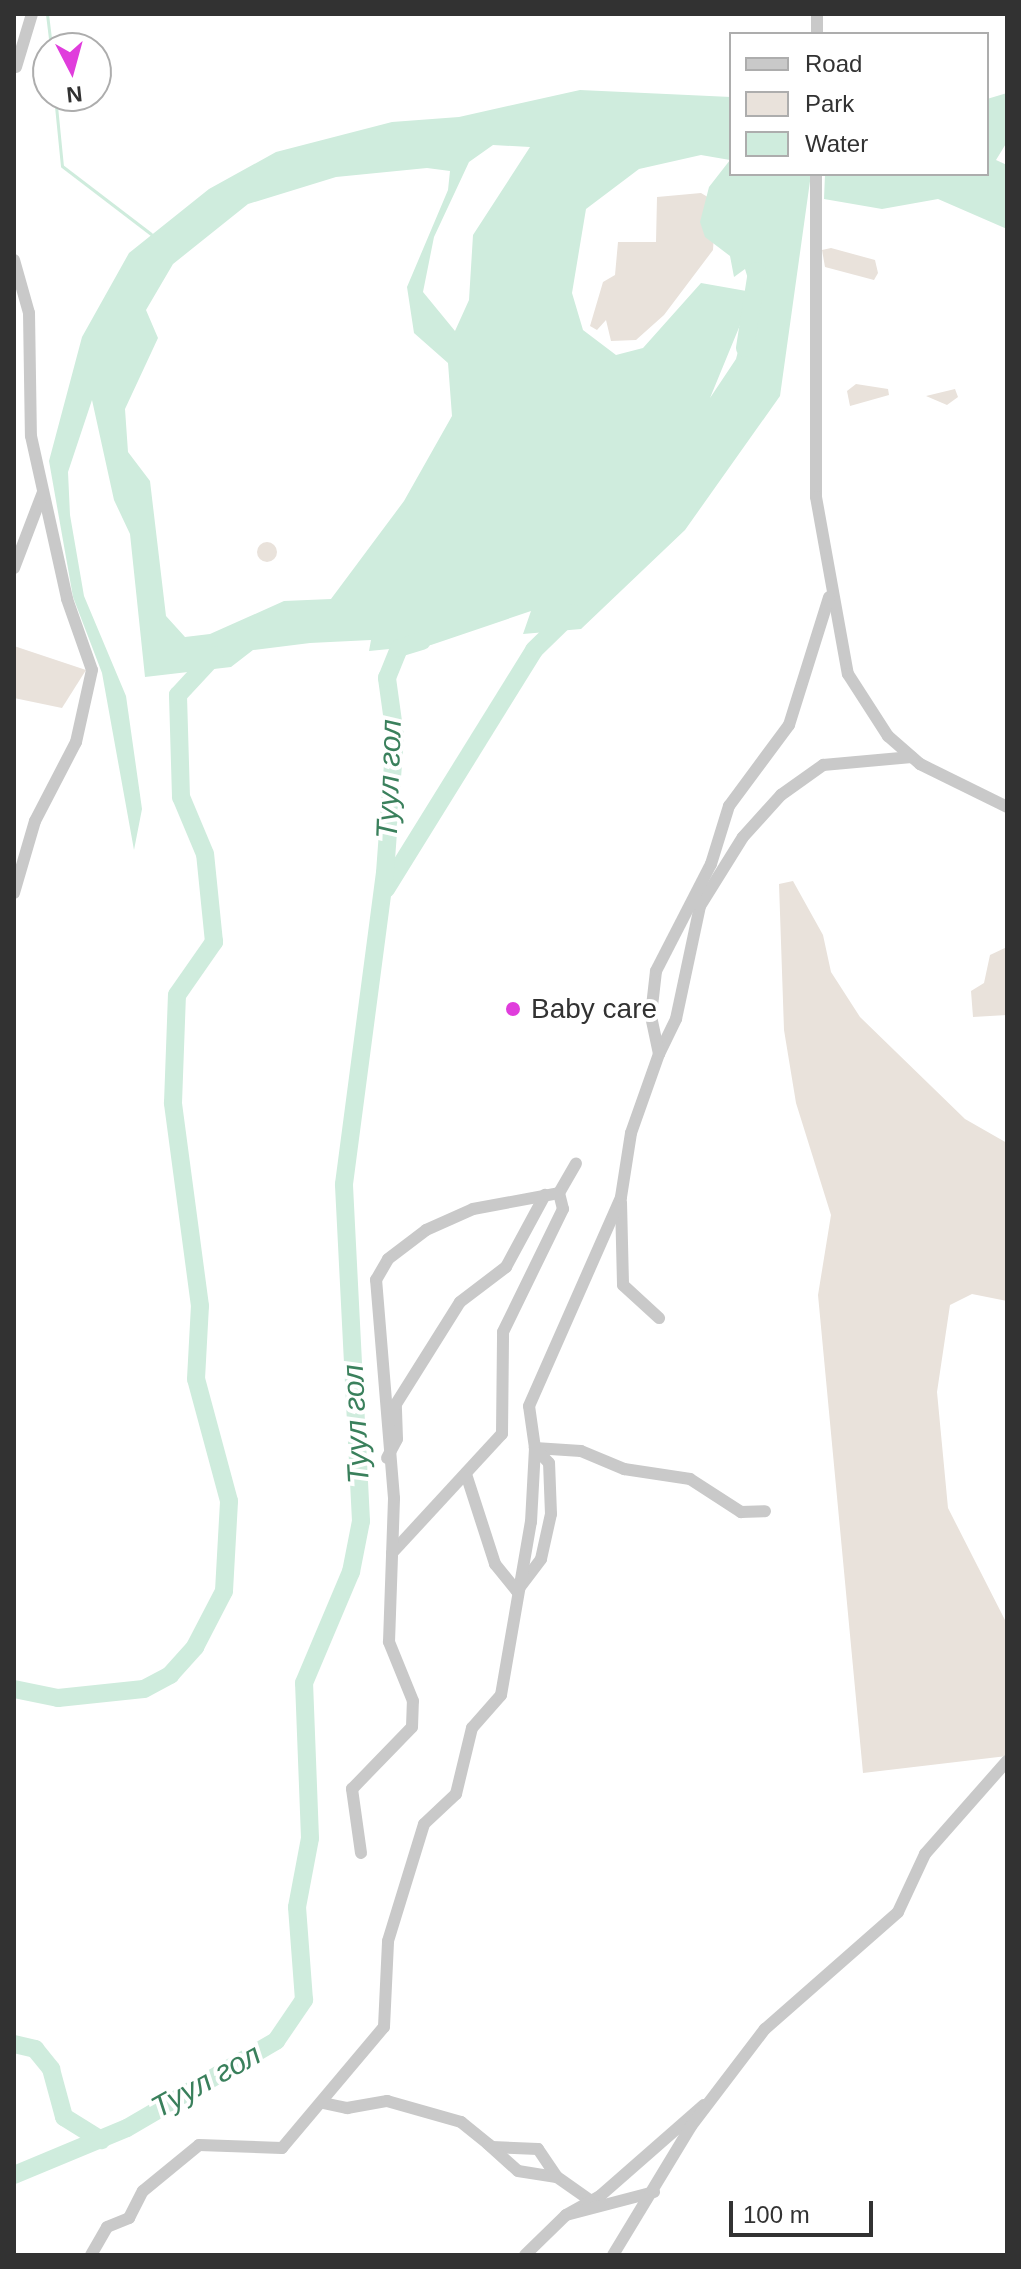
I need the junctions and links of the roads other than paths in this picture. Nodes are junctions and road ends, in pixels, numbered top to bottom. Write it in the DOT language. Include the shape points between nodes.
graph roads {
  1 [pos="32,14"];
  2 [pos="15,65"];
  3 [pos="816,176"];
  4 [pos="14,260"];
  5 [pos="43,492"];
  6 [pos="14,568"];
  7 [pos="829,597"];
  8 [pos="912,757"];
  9 [pos="1007,807"];
  10 [pos="14,893"];
  11 [pos="659,1054"];
  12 [pos="576,1163"];
  13 [pos="552,1194"];
  14 [pos="621,1197"];
  15 [pos="659,1318"];
  16 [pos="535,1448"];
  17 [pos="386,1460"];
  18 [pos="466,1474"];
  19 [pos="765,1511"];
  20 [pos="392,1553"];
  21 [pos="517,1591"];
  22 [pos="1007,1761"];
  23 [pos="361,1853"];
  24 [pos="721,2096"];
  25 [pos="323,2103"];
  26 [pos="488,2144"];
  27 [pos="557,2177"];
  28 [pos="654,2192"];
  29 [pos="591,2201"];
  30 [pos="566,2215"];
  31 [pos="91,2255"];
  32 [pos="525,2255"];
  33 [pos="613,2255"];
  1 -- 2 [label="street"];
  3 -- 7 [label="street" via="816,497"];
  4 -- 5 [label="street" via="29,313 31,436"];
  5 -- 6 [label="street"];
  5 -- 10 [label="street" via="92,670 76,742 35,821"];
  7 -- 8 [label="street" via="848,674 888,736"];
  7 -- 11 [label="street" via="789,725 729,806 711,864 656,971 651,1015"];
  8 -- 9 [label="street"];
  8 -- 11 [label="street" via="823,765 781,795 743,837 700,906 676,1019"];
  11 -- 14 [label="street" via="631,1133"];
  12 -- 13 [label="street"];
  13 -- 17 [label="street" via="506,1267 460,1302 396,1404 397,1439"];
  13 -- 17 [label="street" via="473,1209 426,1230 388,1259 376,1280"];
  13 -- 18 [label="street" via="563,1209 503,1332 502,1434"];
  14 -- 15 [label="street" via="623,1285"];
  14 -- 16 [label="street" via="529,1406"];
  16 -- 19 [label="street" via="581,1451 624,1469 690,1479 741,1512"];
  16 -- 21 [label="street"];
  16 -- 21 [label="street" via="549,1463 551,1514 541,1559"];
  17 -- 20 [label="street" via="394,1498"];
  18 -- 20 [label="street"];
  18 -- 21 [label="street" via="495,1564"];
  20 -- 23 [label="street" via="389,1642 413,1701 412,1727 352,1789"];
  21 -- 25 [label="street" via="501,1695 472,1728 456,1794 424,1824 388,1941 384,2027"];
  22 -- 24 [label="street" via="925,1854 898,1912 839,1969 796,1996"];
  24 -- 28 [label="street" via="691,2126"];
  24 -- 29 [label="street" via="675,2126"];
  25 -- 26 [label="street" via="347,2108 387,2101 439,2114"];
  25 -- 31 [label="street" via="282,2148 199,2145 143,2191 129,2218 107,2227"];
  26 -- 27 [label="street" via="518,2171"];
  26 -- 27 [label="street" via="538,2149"];
  27 -- 29 [label="street"];
  28 -- 30 [label="street"];
  28 -- 33 [label="street"];
  29 -- 30 [label="street"];
  30 -- 32 [label="street"];
}
